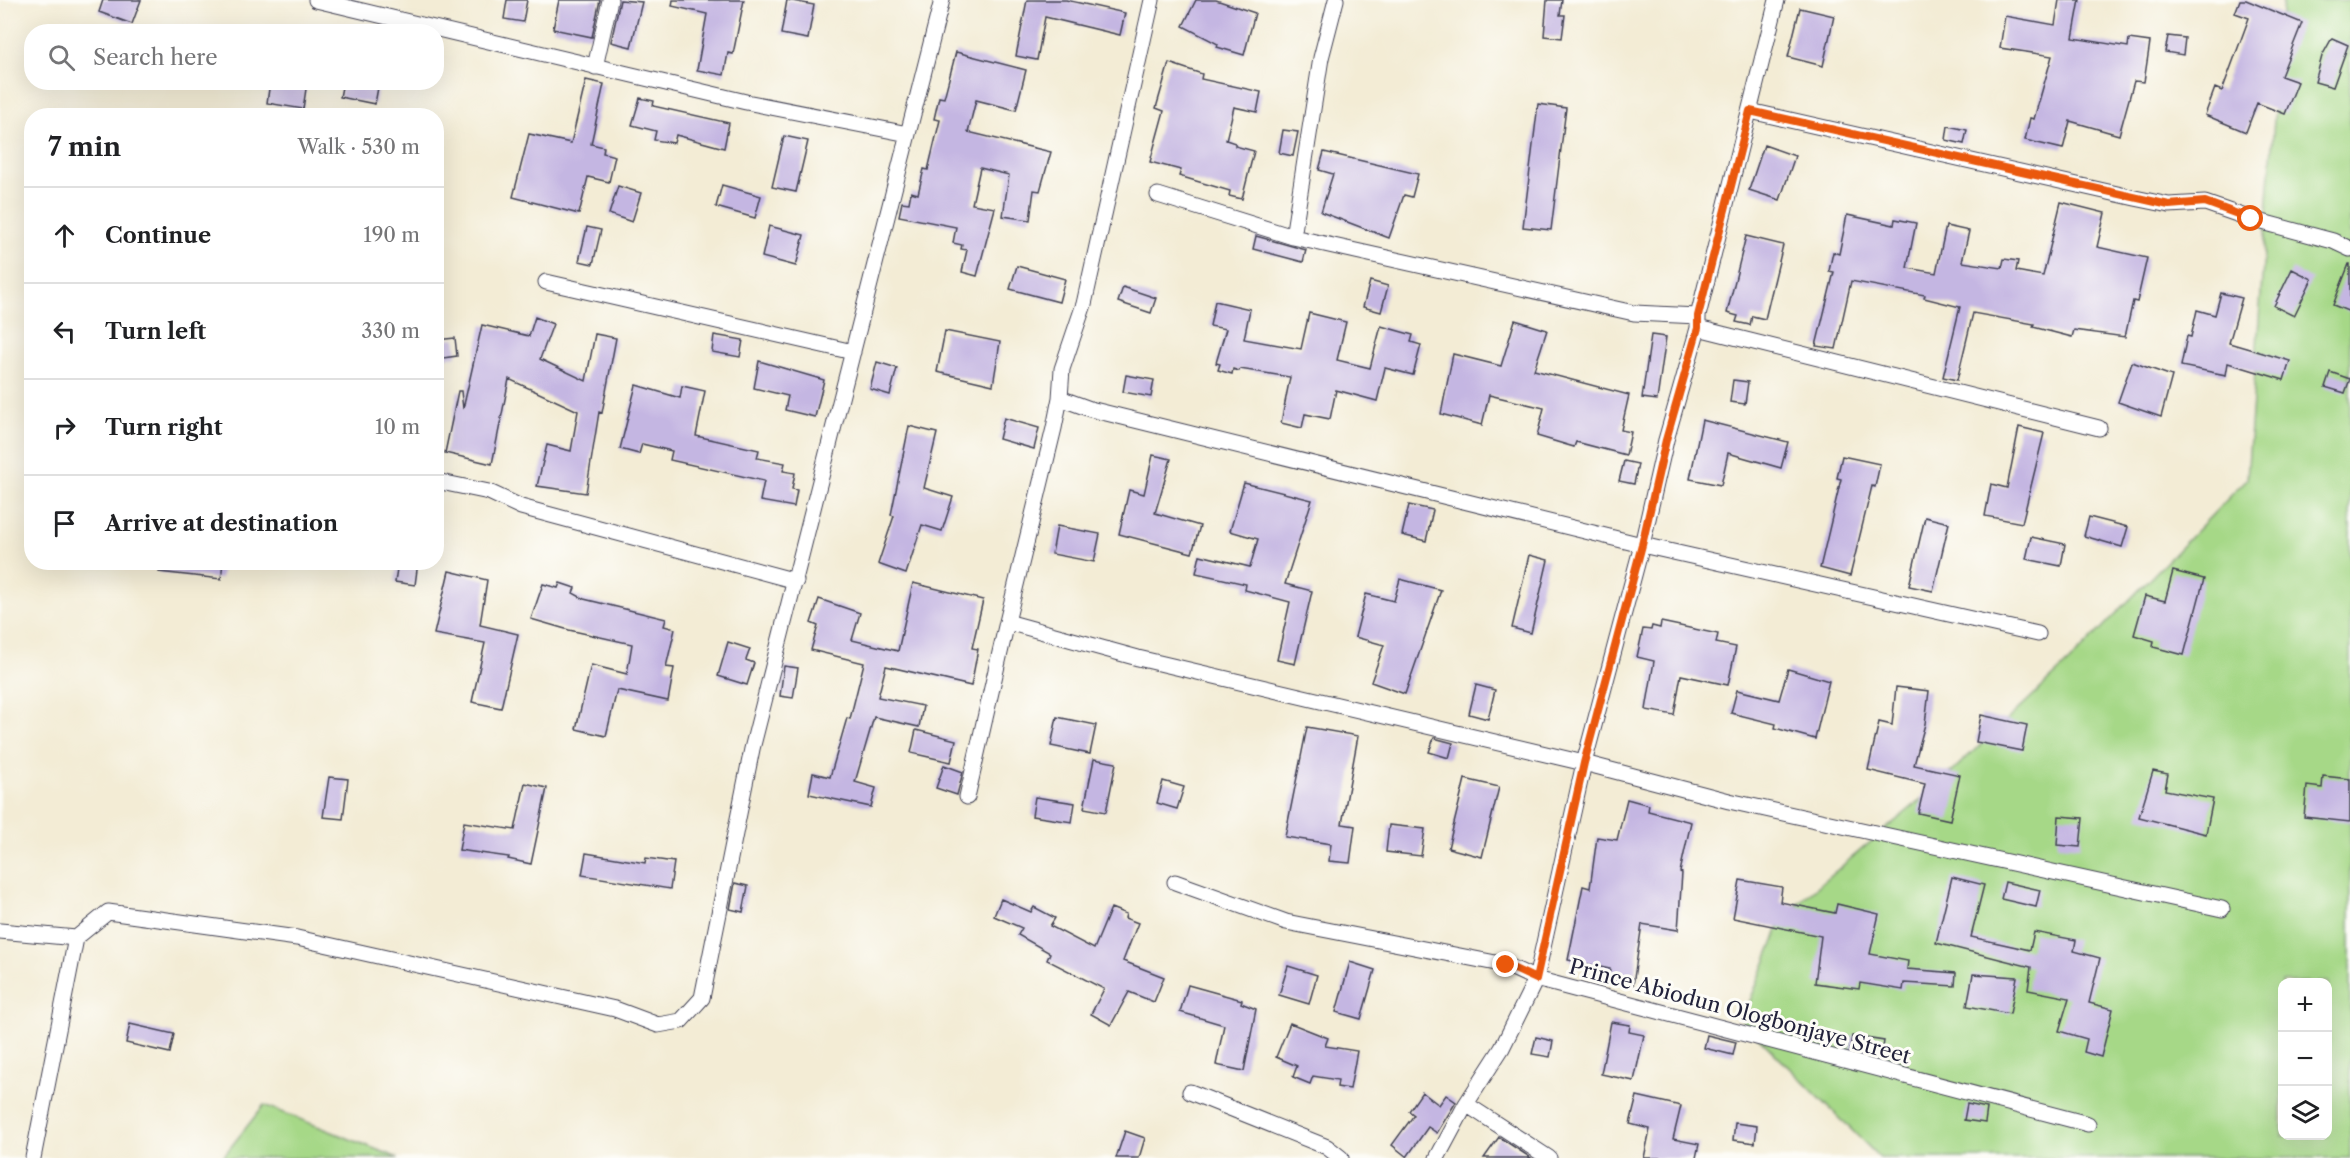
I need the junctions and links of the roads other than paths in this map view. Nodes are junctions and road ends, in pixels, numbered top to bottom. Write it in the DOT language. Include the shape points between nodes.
graph roads {
  1 [pos="316,0"];
  2 [pos="610,0"];
  3 [pos="942,0"];
  4 [pos="1152,0"];
  5 [pos="1336,0"];
  6 [pos="1778,0"];
  7 [pos="416,24"];
  8 [pos="444,31"];
  9 [pos="595,67"];
  10 [pos="1750,111"];
  11 [pos="908,134"];
  12 [pos="1158,195"];
  13 [pos="1293,237"];
  14 [pos="2350,249"];
  15 [pos="546,282"];
  16 [pos="1698,322"];
  17 [pos="852,352"];
  18 [pos="1060,398"];
  19 [pos="2099,428"];
  20 [pos="444,483"];
  21 [pos="1642,545"];
  22 [pos="796,581"];
  23 [pos="1007,622"];
  24 [pos="2038,634"];
  25 [pos="1584,763"];
  26 [pos="967,797"];
  27 [pos="1175,882"];
  28 [pos="2222,909"];
  29 [pos="0,931"];
  30 [pos="76,938"];
  31 [pos="1536,979"];
  32 [pos="1190,1092"];
  33 [pos="1466,1104"];
  34 [pos="2088,1124"];
  35 [pos="33,1158"];
  36 [pos="1341,1158"];
  37 [pos="1437,1158"];
  38 [pos="1549,1158"];
  1 -- 7 [label="street"];
  2 -- 9 [label="street"];
  3 -- 11 [label="street"];
  4 -- 18 [label="street" via="1084,304 1062,369"];
  5 -- 13 [label="street" via="1321,58"];
  6 -- 10 [label="street"];
  8 -- 9 [label="street"];
  9 -- 11 [label="street"];
  10 -- 14 [label="street" via="2146,201 2169,205 2205,202"];
  10 -- 16 [label="street"];
  11 -- 17 [label="street"];
  12 -- 13 [label="street"];
  13 -- 16 [label="street" via="1634,314"];
  15 -- 17 [label="street"];
  16 -- 19 [label="street"];
  16 -- 21 [label="street"];
  17 -- 22 [label="street"];
  18 -- 21 [label="street" via="1090,410"];
  18 -- 23 [label="street"];
  20 -- 22 [label="street" via="489,492 521,507"];
  21 -- 24 [label="street"];
  21 -- 25 [label="street"];
  22 -- 30 [label="street" via="752,748 702,998 681,1021 658,1025 604,1007 297,938 108,912"];
  23 -- 25 [label="street" via="1138,658"];
  23 -- 26 [label="street"];
  25 -- 28 [label="street" via="1729,801"];
  25 -- 31 [label="street"];
  27 -- 31 [label="street, Prince Abiodun Ologbonjaye Street" via="1286,922 1506,965"];
  29 -- 30 [label="street"];
  30 -- 35 [label="street"];
  31 -- 33 [label="street" via="1502,1048"];
  31 -- 34 [label="street, Prince Abiodun Ologbonjaye Street"];
  32 -- 36 [label="street" via="1327,1147"];
  33 -- 37 [label="street"];
  33 -- 38 [label="street"];
}
